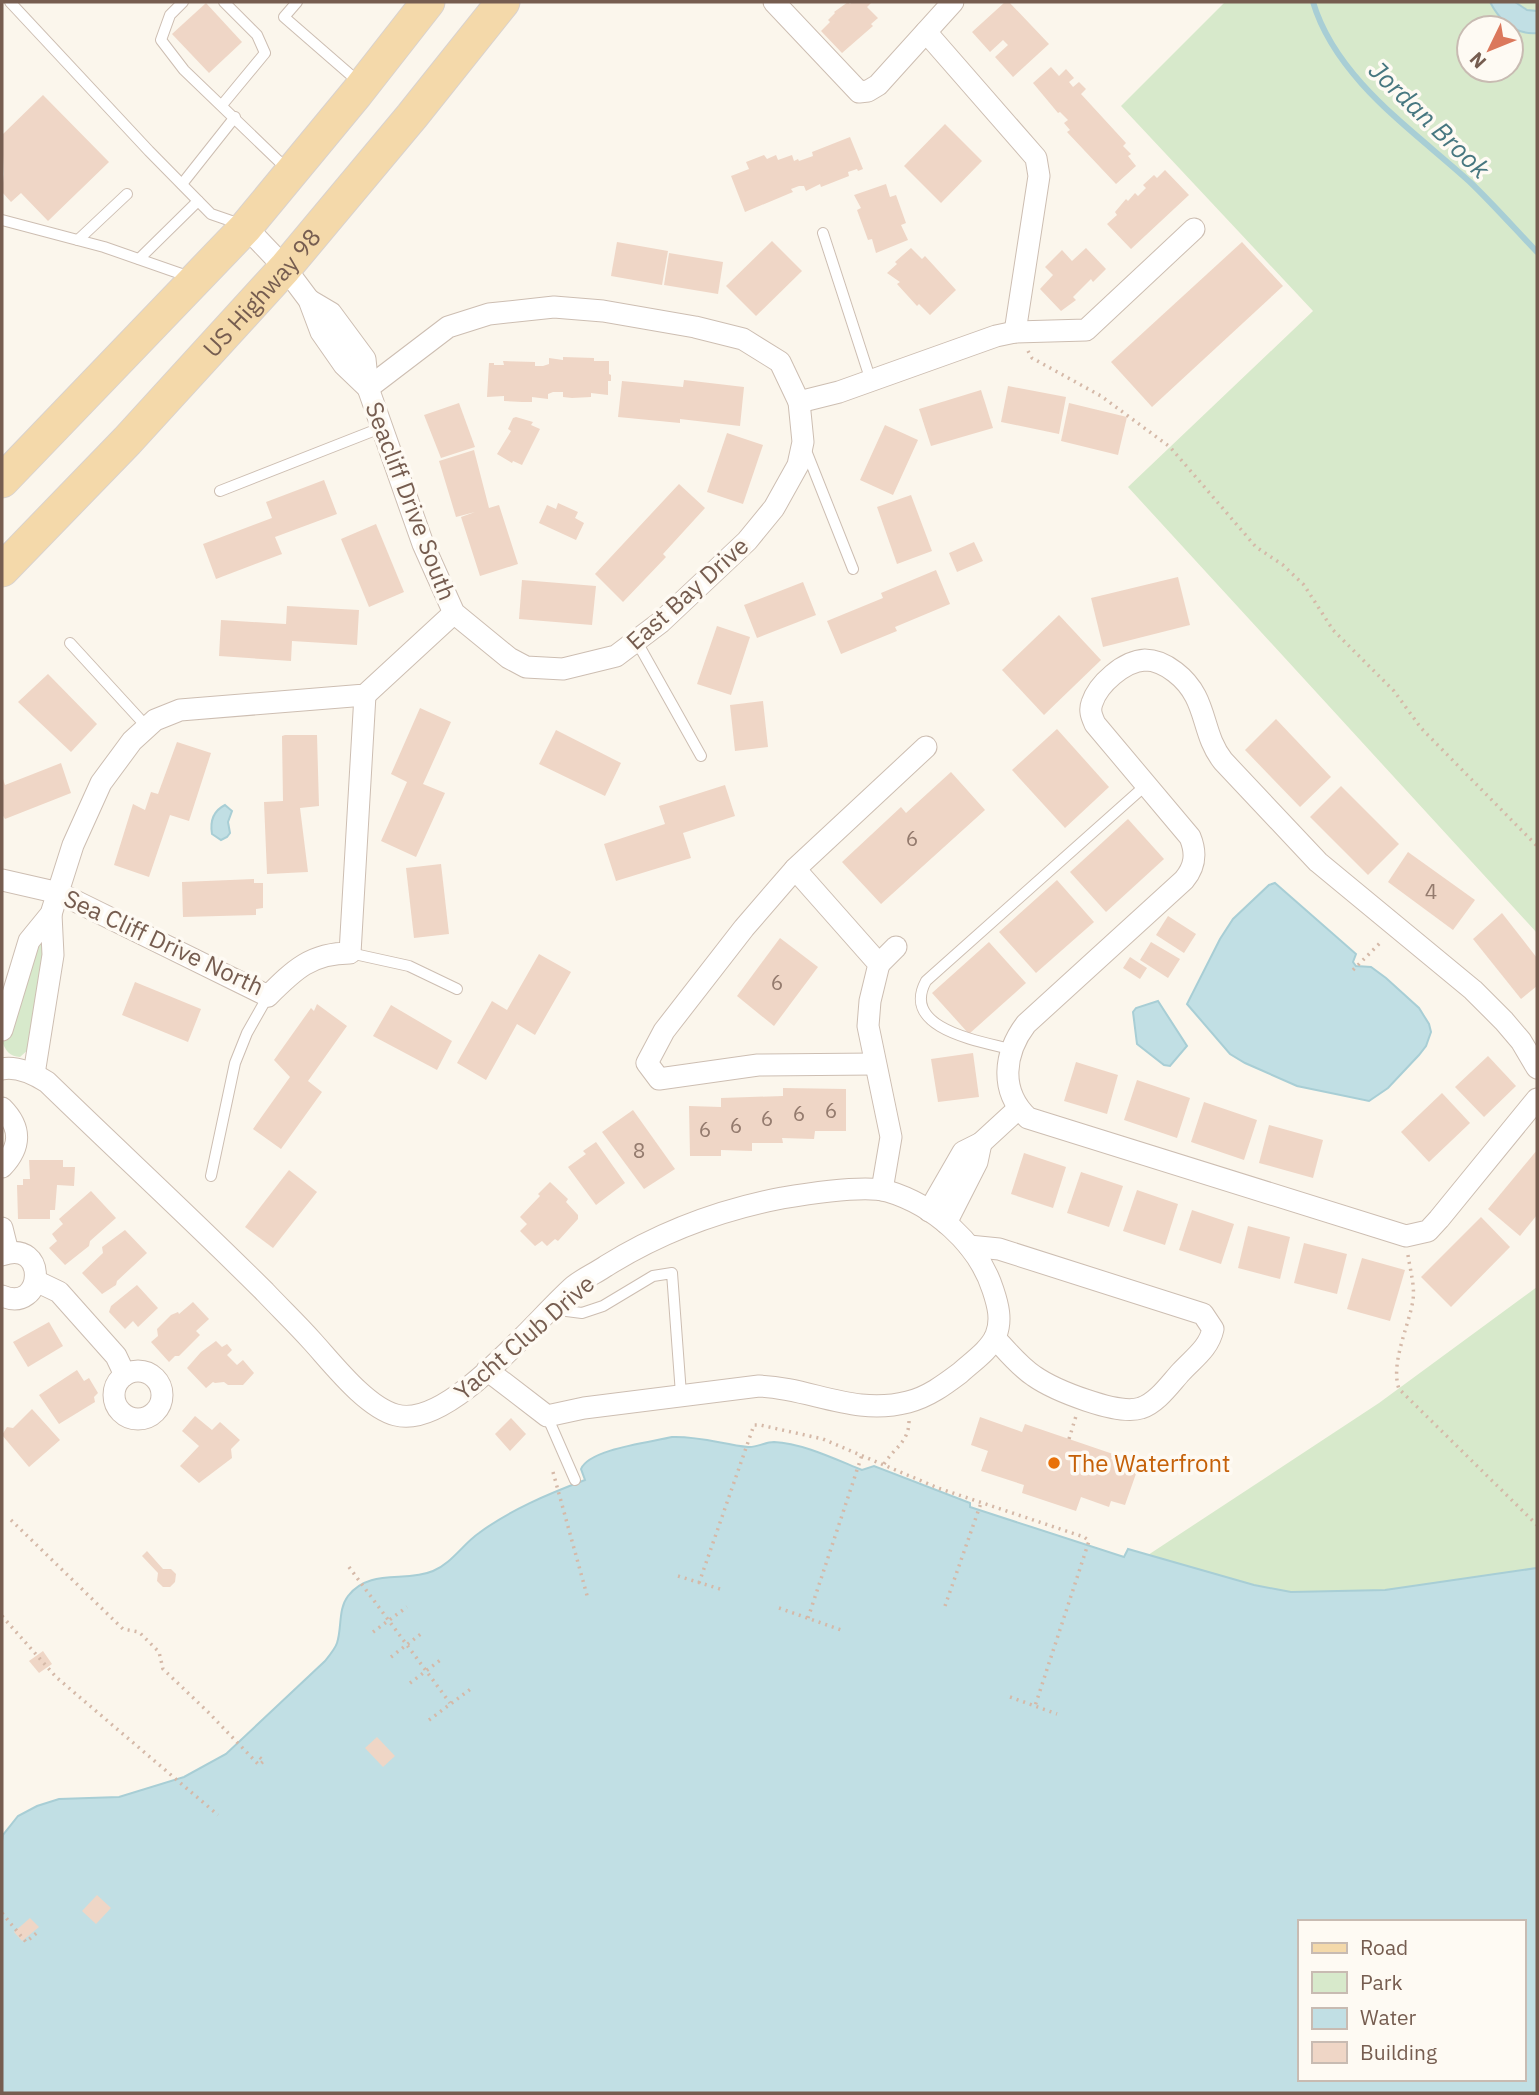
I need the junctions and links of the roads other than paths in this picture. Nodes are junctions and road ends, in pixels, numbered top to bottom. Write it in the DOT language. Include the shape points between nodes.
graph roads {
  1 [pos="10,2"];
  2 [pos="183,2"];
  3 [pos="224,2"];
  4 [pos="297,2"];
  5 [pos="428,2"];
  6 [pos="503,2"];
  7 [pos="774,2"];
  8 [pos="953,2"];
  9 [pos="926,32"];
  10 [pos="363,85"];
  11 [pos="222,105"];
  12 [pos="235,117"];
  13 [pos="291,173"];
  14 [pos="182,184"];
  15 [pos="127,194"];
  16 [pos="198,201"];
  17 [pos="2,220"];
  18 [pos="246,227"];
  19 [pos="1194,229"];
  20 [pos="823,233"];
  21 [pos="78,240"];
  22 [pos="139,259"];
  23 [pos="285,268"];
  24 [pos="196,279"];
  25 [pos="1015,332"];
  26 [pos="871,381"];
  27 [pos="368,388"];
  28 [pos="799,402"];
  29 [pos="383,427"];
  30 [pos="803,442"];
  31 [pos="2,481"];
  32 [pos="220,491"];
  33 [pos="853,569"];
  34 [pos="2,570"];
  35 [pos="454,613"];
  36 [pos="637,642"];
  37 [pos="70,643"];
  38 [pos="365,695"];
  39 [pos="147,727"];
  40 [pos="926,747"];
  41 [pos="701,756"];
  42 [pos="1146,785"];
  43 [pos="795,869"];
  44 [pos="2,880"];
  45 [pos="59,893"];
  46 [pos="51,914"];
  47 [pos="896,947"];
  48 [pos="350,953"];
  49 [pos="879,964"];
  50 [pos="457,989"];
  51 [pos="268,996"];
  52 [pos="2,1030"];
  53 [pos="1010,1049"];
  54 [pos="875,1064"];
  55 [pos="1537,1068"];
  56 [pos="2,1069"];
  57 [pos="34,1074"];
  58 [pos="1537,1099"];
  59 [pos="2,1108"];
  60 [pos="1018,1109"];
  61 [pos="2,1167"];
  62 [pos="211,1176"];
  63 [pos="882,1189"];
  64 [pos="937,1217"];
  65 [pos="2,1228"];
  66 [pos="969,1246"];
  67 [pos="5,1254"];
  68 [pos="36,1281"];
  69 [pos="2,1296"];
  70 [pos="551,1309"];
  71 [pos="995,1338"];
  72 [pos="488,1370"];
  73 [pos="125,1375"];
  74 [pos="681,1394"];
  75 [pos="547,1416"];
  76 [pos="575,1480"];
  1 -- 14 [label="lane"];
  2 -- 11 [label="lane" via="170,15 161,40 184,70"];
  3 -- 11 [label="lane" via="257,36 265,53"];
  4 -- 10 [label="lane" via="284,17"];
  5 -- 10 [label="main road"];
  6 -- 23 [label="main road, US Highway 98"];
  7 -- 9 [label="street" via="859,92 878,85"];
  8 -- 9 [label="street"];
  9 -- 25 [label="street" via="1036,158 1039,176"];
  10 -- 13 [label="main road"];
  11 -- 12 [label="lane"];
  12 -- 13 [label="lane"];
  12 -- 14 [label="lane"];
  13 -- 18 [label="main road"];
  14 -- 16 [label="lane"];
  15 -- 21 [label="lane"];
  16 -- 18 [label="lane" via="211,214"];
  16 -- 22 [label="lane"];
  17 -- 21 [label="lane"];
  18 -- 23 [label="street, Seacliff Drive South"];
  18 -- 24 [label="main road"];
  19 -- 25 [label="street" via="1086,330"];
  20 -- 26 [label="lane"];
  21 -- 22 [label="lane"];
  22 -- 24 [label="lane"];
  23 -- 27 [label="street, Seacliff Drive South" via="309,300 331,313 365,359"];
  23 -- 34 [label="main road, US Highway 98"];
  24 -- 31 [label="main road"];
  25 -- 26 [label="street"];
  26 -- 28 [label="street"];
  27 -- 28 [label="street, East Bay Drive" via="448,327 489,314 554,307 603,311 743,339 780,362"];
  27 -- 29 [label="street, Seacliff Drive South"];
  28 -- 30 [label="street, East Bay Drive"];
  29 -- 32 [label="lane"];
  29 -- 35 [label="street, Seacliff Drive South" via="423,544"];
  30 -- 33 [label="lane"];
  30 -- 36 [label="street, East Bay Drive" via="798,465 780,498 747,541"];
  35 -- 36 [label="street, East Bay Drive" via="509,659 526,667 578,667 616,656"];
  35 -- 38 [label="street"];
  36 -- 41 [label="lane"];
  37 -- 39 [label="lane"];
  38 -- 39 [label="street" via="180,710"];
  38 -- 48 [label="street"];
  39 -- 45 [label="street" via="101,783 73,845"];
  40 -- 43 [label="street"];
  42 -- 53 [label="street" via="1190,837 1195,860 1191,871 1026,1024"];
  42 -- 53 [label="lane" via="921,990 923,1010 938,1026"];
  42 -- 55 [label="street" via="1103,736 1091,713 1092,703 1110,678 1143,660 1161,663 1188,683 1223,761 1318,862 1504,1021"];
  43 -- 49 [label="street"];
  43 -- 54 [label="street" via="672,1021 647,1063 659,1079 758,1065"];
  44 -- 45 [label="street, Sea Cliff Drive North"];
  45 -- 46 [label="street"];
  45 -- 51 [label="street, Sea Cliff Drive North"];
  46 -- 52 [label="street, Sea Cliff Drive North" via="29,941"];
  46 -- 57 [label="street, Sea Cliff Drive North" via="53,955"];
  47 -- 49 [label="street"];
  48 -- 50 [label="lane" via="410,966"];
  48 -- 51 [label="street, Sea Cliff Drive North" via="331,953 306,962"];
  49 -- 54 [label="street" via="868,1026"];
  51 -- 62 [label="lane" via="235,1063"];
  53 -- 60 [label="street" via="1011,1093"];
  54 -- 63 [label="street" via="891,1137"];
  56 -- 57 [label="street, Yacht Club Drive"];
  57 -- 72 [label="street, Yacht Club Drive" via="262,1290 353,1386 381,1407 412,1417 431,1412"];
  58 -- 60 [label="street" via="1428,1231 1406,1236 1028,1118"];
  59 -- 61 [label="street" via="17,1139"];
  60 -- 64 [label="street" via="981,1143 963,1152"];
  63 -- 64 [label="street, Yacht Club Drive"];
  63 -- 70 [label="street, Yacht Club Drive" via="780,1199 698,1222 641,1245 577,1284"];
  64 -- 66 [label="street, Yacht Club Drive"];
  65 -- 67 [label="street"];
  66 -- 71 [label="street, Yacht Club Drive" via="991,1283 999,1309"];
  66 -- 71 [label="street" via="999,1249 1203,1314 1213,1329 1204,1350 1154,1400 1128,1411 1046,1384"];
  67 -- 68 [label="street" via="16,1252 30,1259"];
  68 -- 69 [label="street" via="21,1297"];
  68 -- 73 [label="street" via="59,1292 116,1356"];
  70 -- 72 [label="street, Yacht Club Drive"];
  70 -- 74 [label="lane" via="582,1313 653,1276 672,1273"];
  71 -- 74 [label="street" via="937,1390 909,1402 838,1403 766,1386"];
  72 -- 75 [label="street"];
  74 -- 75 [label="street"];
  75 -- 76 [label="lane"];
}
